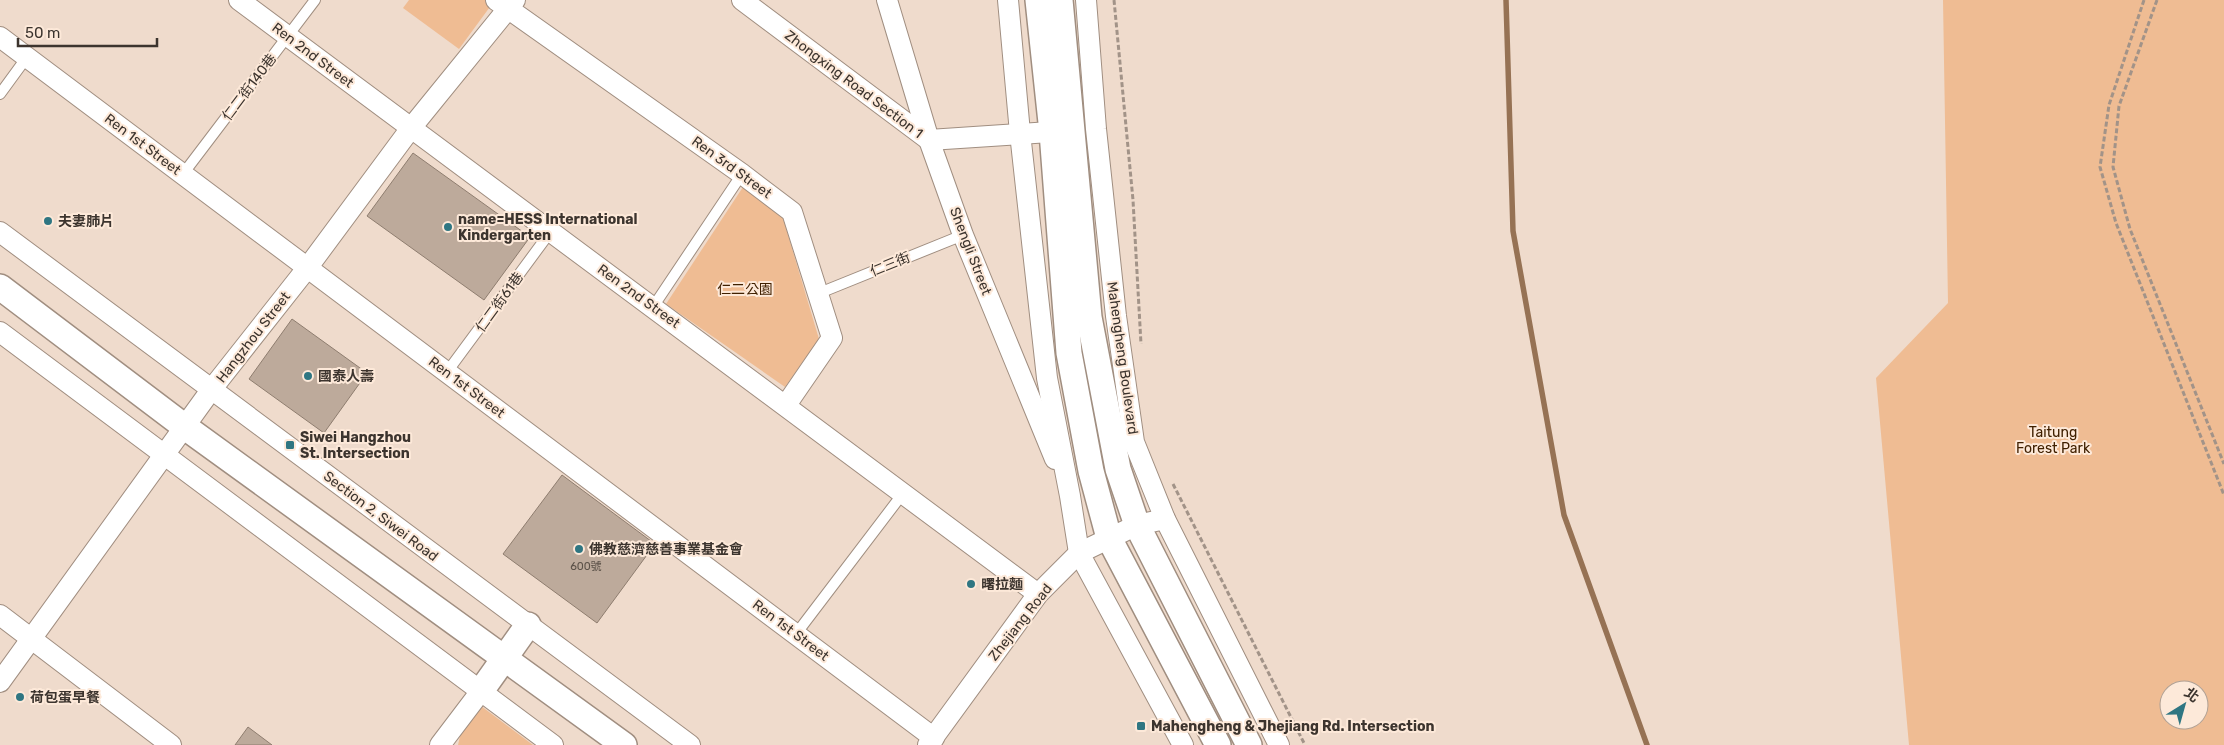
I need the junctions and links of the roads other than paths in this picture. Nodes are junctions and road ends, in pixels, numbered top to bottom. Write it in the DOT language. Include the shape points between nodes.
graph roads {
  1 [pos="238,0"];
  2 [pos="315,0"];
  3 [pos="742,0"];
  4 [pos="888,0"];
  5 [pos="1008,0"];
  6 [pos="1038,0"];
  7 [pos="1060,0"];
  8 [pos="1086,0"];
  9 [pos="506,3"];
  10 [pos="288,36"];
  11 [pos="0,37"];
  12 [pos="27,57"];
  13 [pos="0,94"];
  14 [pos="411,128"];
  15 [pos="1074,130"];
  16 [pos="1020,132"];
  17 [pos="929,140"];
  18 [pos="183,174"];
  19 [pos="742,174"];
  20 [pos="551,231"];
  21 [pos="0,232"];
  22 [pos="963,235"];
  23 [pos="308,268"];
  24 [pos="0,287"];
  25 [pos="817,294"];
  26 [pos="653,307"];
  27 [pos="0,332"];
  28 [pos="447,372"];
  29 [pos="211,390"];
  30 [pos="786,405"];
  31 [pos="185,426"];
  32 [pos="164,455"];
  33 [pos="904,492"];
  34 [pos="1070,496"];
  35 [pos="1165,519"];
  36 [pos="1137,525"];
  37 [pos="1109,538"];
  38 [pos="1079,553"];
  39 [pos="1038,594"];
  40 [pos="0,615"];
  41 [pos="528,625"];
  42 [pos="796,634"];
  43 [pos="32,639"];
  44 [pos="504,658"];
  45 [pos="0,682"];
  46 [pos="481,691"];
  47 [pos="1265,719"];
  48 [pos="1246,739"];
  49 [pos="931,741"];
  50 [pos="171,745"];
  51 [pos="440,745"];
  52 [pos="553,745"];
  53 [pos="624,745"];
  54 [pos="690,745"];
  55 [pos="1183,745"];
  56 [pos="1218,745"];
  57 [pos="1279,745"];
  1 -- 10 [label="street, Ren 2nd Street"];
  2 -- 10 [label="lane, 仁二街140巷"];
  3 -- 17 [label="street, Zhongxing Road Section 1"];
  4 -- 17 [label="street, Shengli Street"];
  5 -- 16 [label="street"];
  6 -- 15 [label="street, Mahengheng Boulevard"];
  7 -- 15 [label="street, Mahengheng Boulevard"];
  8 -- 15 [label="street, Mahengheng Boulevard"];
  9 -- 14 [label="street, Hangzhou Street"];
  9 -- 19 [label="street, Ren 3rd Street"];
  10 -- 14 [label="street, Ren 2nd Street"];
  10 -- 18 [label="lane, 仁二街140巷"];
  11 -- 12 [label="street, Ren 1st Street"];
  12 -- 13 [label="lane"];
  12 -- 18 [label="street, Ren 1st Street"];
  14 -- 20 [label="street, Ren 2nd Street"];
  14 -- 23 [label="street, Hangzhou Street"];
  15 -- 16 [label="street, Zhongxing Road Section 1"];
  15 -- 35 [label="street, Mahengheng Boulevard" via="1116,316 1134,442"];
  15 -- 36 [label="street, Mahengheng Boulevard" via="1089,317 1118,469"];
  15 -- 37 [label="street, Mahengheng Boulevard" via="1069,353 1091,471"];
  16 -- 17 [label="street, Zhongxing Road Section 1"];
  16 -- 34 [label="street" via="1047,378"];
  17 -- 22 [label="street, Shengli Street"];
  18 -- 23 [label="street, Ren 1st Street"];
  19 -- 25 [label="street, Ren 3rd Street" via="792,212"];
  19 -- 26 [label="lane"];
  20 -- 26 [label="street, Ren 2nd Street"];
  20 -- 28 [label="lane, 仁二街61巷"];
  21 -- 29 [label="street, Section 2, Siwei Road"];
  22 -- 25 [label="lane, 仁三街"];
  22 -- 34 [label="street, Shengli Street"];
  23 -- 28 [label="street, Ren 1st Street"];
  23 -- 29 [label="street, Hangzhou Street"];
  24 -- 31 [label="street"];
  25 -- 30 [label="street, Ren 3rd Street" via="832,338"];
  26 -- 30 [label="street, Ren 2nd Street"];
  27 -- 32 [label="street"];
  28 -- 42 [label="street, Ren 1st Street"];
  29 -- 31 [label="street, Hangzhou Street"];
  29 -- 41 [label="street, Section 2, Siwei Road"];
  30 -- 33 [label="street, Ren 2nd Street"];
  31 -- 32 [label="street, Hangzhou Street"];
  31 -- 44 [label="street"];
  32 -- 43 [label="street, Hangzhou Street"];
  32 -- 46 [label="street"];
  33 -- 39 [label="street, Ren 2nd Street"];
  33 -- 42 [label="lane"];
  34 -- 38 [label="street"];
  35 -- 36 [label="street, Zhejiang Road"];
  35 -- 47 [label="street, Mahengheng Boulevard"];
  36 -- 37 [label="street, Zhejiang Road"];
  36 -- 48 [label="street, Mahengheng Boulevard"];
  37 -- 38 [label="street, Zhejiang Road"];
  37 -- 56 [label="street, Mahengheng Boulevard"];
  38 -- 39 [label="street, Zhejiang Road"];
  38 -- 55 [label="street"];
  39 -- 49 [label="street, Zhejiang Road"];
  40 -- 43 [label="street"];
  41 -- 44 [label="street"];
  41 -- 54 [label="street, Section 2, Siwei Road"];
  42 -- 49 [label="street, Ren 1st Street"];
  43 -- 45 [label="street, Hangzhou Street"];
  43 -- 50 [label="street"];
  44 -- 46 [label="street"];
  44 -- 53 [label="street"];
  46 -- 51 [label="street"];
  46 -- 52 [label="street"];
  47 -- 48 [label="street"];
  47 -- 57 [label="street, Mahengheng Boulevard"];
}
